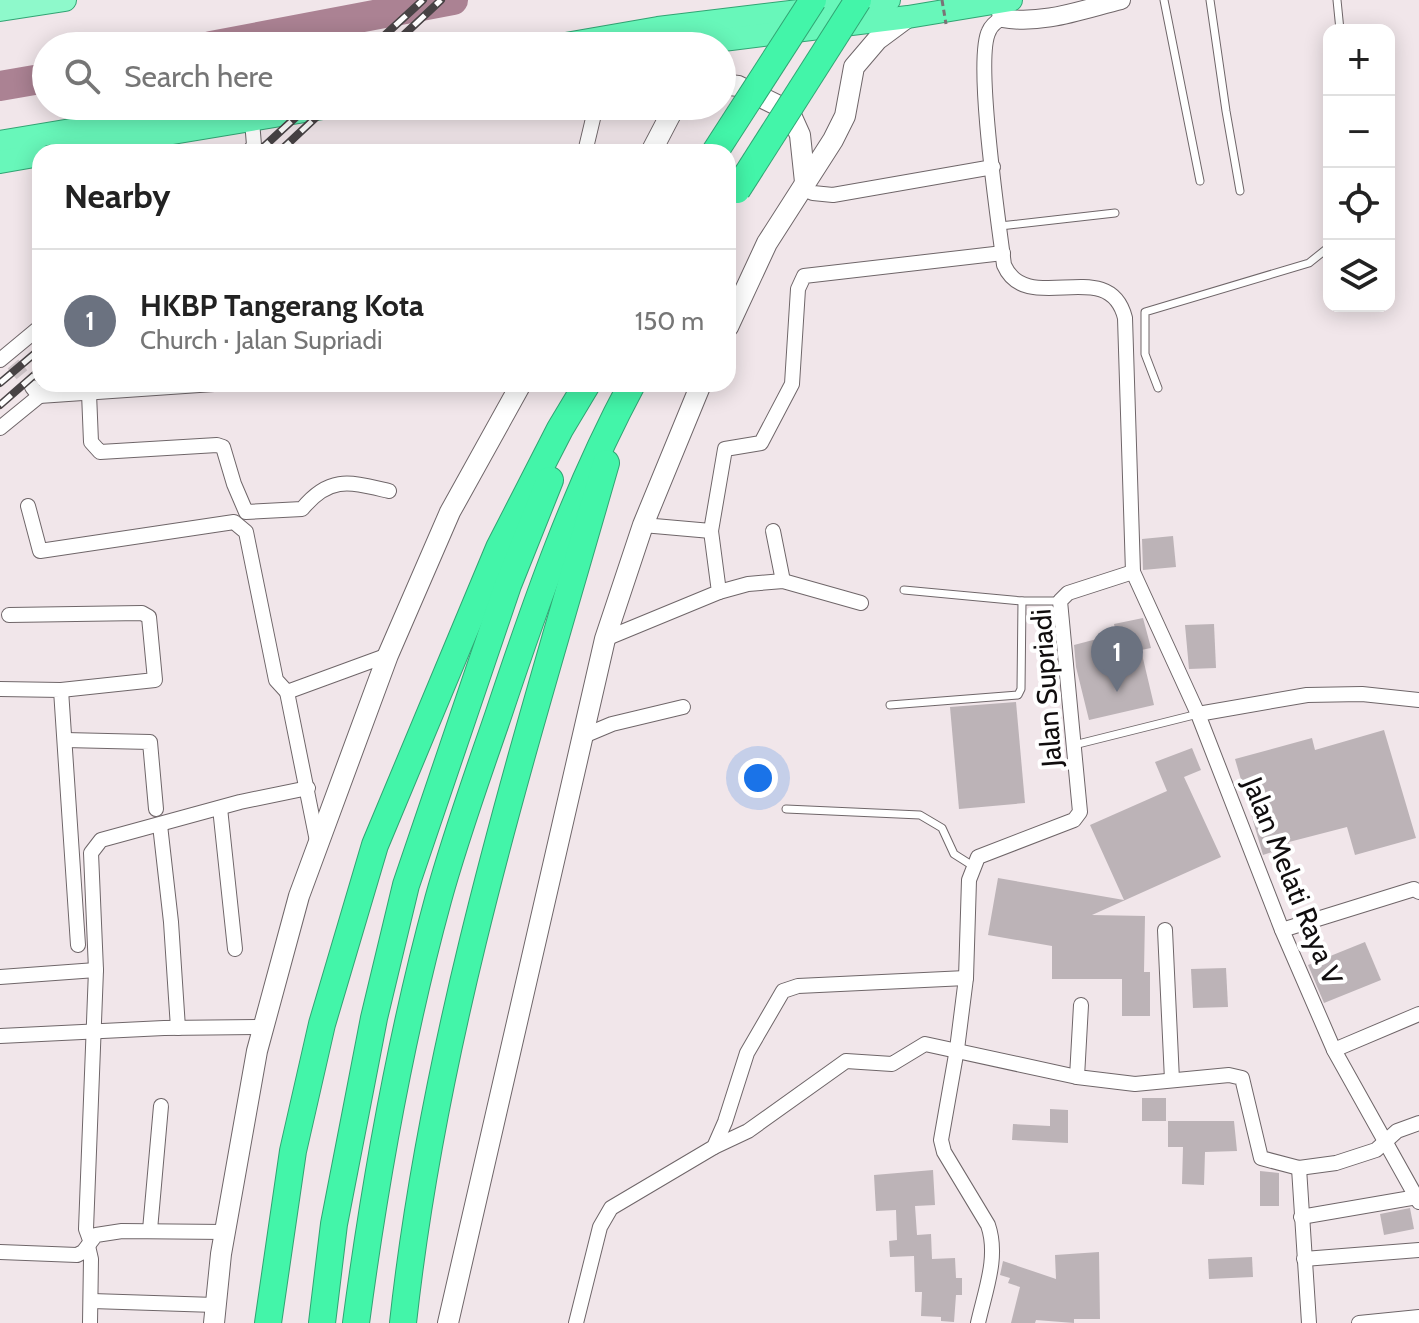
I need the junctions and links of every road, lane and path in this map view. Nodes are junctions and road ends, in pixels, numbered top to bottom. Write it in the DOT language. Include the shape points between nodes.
graph roads {
  1 [pos="65,0"];
  2 [pos="813,0"];
  3 [pos="858,0"];
  4 [pos="889,0"];
  5 [pos="942,0"];
  6 [pos="1121,0"];
  7 [pos="1164,0"];
  8 [pos="1210,0"];
  9 [pos="1337,0"];
  10 [pos="1003,5"];
  11 [pos="9,6"];
  12 [pos="908,17"];
  13 [pos="946,24"];
  14 [pos="1339,24"];
  15 [pos="635,32"];
  16 [pos="736,39"];
  17 [pos="736,86"];
  18 [pos="736,119"];
  19 [pos="131,120"];
  20 [pos="258,120"];
  21 [pos="593,120"];
  22 [pos="668,120"];
  23 [pos="736,120"];
  24 [pos="252,121"];
  25 [pos="0,142"];
  26 [pos="120,144"];
  27 [pos="254,144"];
  28 [pos="587,144"];
  29 [pos="655,144"];
  30 [pos="720,144"];
  31 [pos="32,156"];
  32 [pos="0,162"];
  33 [pos="993,167"];
  34 [pos="1200,181"];
  35 [pos="806,188"];
  36 [pos="1240,191"];
  37 [pos="736,192"];
  38 [pos="1115,213"];
  39 [pos="1000,226"];
  40 [pos="1323,252"];
  41 [pos="1003,253"];
  42 [pos="736,310"];
  43 [pos="32,334"];
  44 [pos="5,356"];
  45 [pos="1158,388"];
  46 [pos="36,392"];
  47 [pos="103,392"];
  48 [pos="517,392"];
  49 [pos="583,392"];
  50 [pos="585,392"];
  51 [pos="628,392"];
  52 [pos="628,392"];
  53 [pos="698,392"];
  54 [pos="89,393"];
  55 [pos="0,428"];
  56 [pos="389,491"];
  57 [pos="28,506"];
  58 [pos="643,525"];
  59 [pos="711,531"];
  60 [pos="773,531"];
  61 [pos="1133,572"];
  62 [pos="783,581"];
  63 [pos="904,590"];
  64 [pos="719,592"];
  65 [pos="1022,601"];
  66 [pos="1060,601"];
  67 [pos="861,603"];
  68 [pos="9,615"];
  69 [pos="605,639"];
  70 [pos="388,655"];
  71 [pos="0,689"];
  72 [pos="61,690"];
  73 [pos="287,692"];
  74 [pos="1419,700"];
  75 [pos="890,705"];
  76 [pos="683,707"];
  77 [pos="1198,714"];
  78 [pos="581,737"];
  79 [pos="65,740"];
  80 [pos="1074,745"];
  81 [pos="308,788"];
  82 [pos="220,808"];
  83 [pos="156,809"];
  84 [pos="786,809"];
  85 [pos="160,825"];
  86 [pos="318,841"];
  87 [pos="973,866"];
  88 [pos="1419,892"];
  89 [pos="1165,930"];
  90 [pos="1282,930"];
  91 [pos="78,945"];
  92 [pos="235,949"];
  93 [pos="96,970"];
  94 [pos="0,977"];
  95 [pos="966,978"];
  96 [pos="1081,1005"];
  97 [pos="1419,1014"];
  98 [pos="263,1027"];
  99 [pos="178,1028"];
  100 [pos="94,1033"];
  101 [pos="0,1036"];
  102 [pos="957,1049"];
  103 [pos="1334,1050"];
  104 [pos="1077,1077"];
  105 [pos="1172,1080"];
  106 [pos="161,1106"];
  107 [pos="1419,1123"];
  108 [pos="1385,1142"];
  109 [pos="714,1147"];
  110 [pos="1299,1168"];
  111 [pos="1418,1199"];
  112 [pos="1301,1217"];
  113 [pos="150,1230"];
  114 [pos="225,1232"];
  115 [pos="89,1243"];
  116 [pos="1419,1250"];
  117 [pos="0,1252"];
  118 [pos="1304,1259"];
  119 [pos="92,1301"];
  120 [pos="214,1314"];
  121 [pos="1419,1317"];
  122 [pos="90,1323"];
  123 [pos="268,1323"];
  124 [pos="322,1323"];
  125 [pos="356,1323"];
  126 [pos="403,1323"];
  127 [pos="448,1323"];
  128 [pos="576,1323"];
  129 [pos="978,1323"];
  130 [pos="1309,1323"];
  131 [pos="1359,1323"];
  1 -- 11 [label="main road"];
  2 -- 18 [label="highway, bridge"];
  3 -- 37 [label="highway, bridge"];
  4 -- 15 [label="highway"];
  5 -- 13 [label="path, bridge"];
  6 -- 10 [label="street" via="1021,21"];
  7 -- 34 [label="lane"];
  8 -- 36 [label="lane"];
  9 -- 14 [label="lane"];
  10 -- 12 [label="highway"];
  10 -- 33 [label="street" via="986,40"];
  12 -- 16 [label="highway"];
  12 -- 35 [label="main road" via="877,40 854,67 845,116"];
  17 -- 35 [label="main road" via="791,115 800,135"];
  19 -- 25 [label="highway"];
  20 -- 24 [label="highway"];
  21 -- 28 [label="street"];
  22 -- 29 [label="main road"];
  23 -- 30 [label="highway, bridge"];
  24 -- 26 [label="highway"];
  24 -- 27 [label="street"];
  31 -- 32 [label="highway"];
  33 -- 35 [label="street" via="833,195"];
  33 -- 39 [label="street"];
  35 -- 42 [label="main road" via="767,243"];
  38 -- 39 [label="lane"];
  39 -- 41 [label="street"];
  40 -- 45 [label="lane" via="1309,263 1145,312 1145,354"];
  41 -- 59 [label="street" via="804,276 798,289 792,384 761,443 725,449"];
  41 -- 61 [label="street" via="1009,275 1018,283 1103,290 1122,307"];
  43 -- 44 [label="street"];
  46 -- 54 [label="street"];
  46 -- 55 [label="street"];
  47 -- 54 [label="street"];
  48 -- 70 [label="main road" via="450,512"];
  49 -- 123 [label="highway" via="499,548 375,845 322,1024 293,1151"];
  50 -- 124 [label="highway" via="508,585 415,853 374,1018 334,1224"];
  51 -- 125 [label="highway" via="550,563 443,885 407,1022"];
  52 -- 126 [label="highway" via="500,832 424,1167"];
  53 -- 58 [label="main road"];
  54 -- 56 [label="street" via="94,448 100,452 223,447 246,512 302,509 314,494 333,484 351,482"];
  57 -- 73 [label="street" via="40,551 234,522 241,526 276,680"];
  58 -- 59 [label="street"];
  58 -- 69 [label="main road"];
  59 -- 64 [label="street"];
  60 -- 62 [label="street"];
  61 -- 66 [label="street, Jalan Supriadi" via="1068,593"];
  61 -- 77 [label="street, Jalan Melati Raya V"];
  62 -- 64 [label="street"];
  62 -- 67 [label="street"];
  63 -- 65 [label="lane"];
  64 -- 69 [label="street"];
  65 -- 66 [label="lane"];
  65 -- 75 [label="lane" via="1020,692"];
  66 -- 80 [label="street, Jalan Supriadi"];
  68 -- 72 [label="street" via="149,617 155,680"];
  69 -- 78 [label="main road"];
  70 -- 73 [label="street"];
  70 -- 86 [label="main road"];
  71 -- 72 [label="street"];
  72 -- 79 [label="street"];
  73 -- 81 [label="street"];
  74 -- 77 [label="street" via="1307,695"];
  76 -- 78 [label="street"];
  77 -- 80 [label="lane"];
  77 -- 90 [label="street, Jalan Melati Raya V"];
  78 -- 127 [label="main road"];
  79 -- 83 [label="street" via="150,742"];
  79 -- 91 [label="street"];
  80 -- 87 [label="street, Jalan Supriadi" via="1081,803 1074,820 978,857"];
  81 -- 82 [label="street"];
  81 -- 86 [label="street"];
  82 -- 85 [label="street"];
  82 -- 92 [label="street"];
  84 -- 87 [label="lane" via="920,815 942,828 954,854"];
  85 -- 93 [label="street" via="101,840 91,853"];
  85 -- 99 [label="street"];
  86 -- 98 [label="main road"];
  87 -- 95 [label="street"];
  88 -- 90 [label="street" via="1414,889"];
  89 -- 105 [label="street"];
  90 -- 103 [label="street, Jalan Melati Raya V"];
  93 -- 94 [label="street"];
  93 -- 100 [label="street"];
  95 -- 102 [label="street"];
  95 -- 109 [label="street" via="783,991 747,1053"];
  96 -- 104 [label="street"];
  97 -- 103 [label="street"];
  98 -- 99 [label="street"];
  98 -- 114 [label="main road"];
  99 -- 100 [label="street"];
  100 -- 101 [label="street"];
  100 -- 115 [label="street"];
  102 -- 104 [label="street"];
  102 -- 109 [label="street" via="925,1044 892,1064 846,1061 748,1131"];
  102 -- 129 [label="street" via="941,1140 991,1234 993,1259"];
  103 -- 108 [label="street, Jalan Melati Raya V"];
  104 -- 105 [label="street" via="1135,1084"];
  105 -- 110 [label="street" via="1242,1078 1261,1158"];
  106 -- 113 [label="street"];
  107 -- 108 [label="street"];
  108 -- 110 [label="street" via="1355,1158"];
  108 -- 111 [label="street, Jalan Melati Raya V"];
  109 -- 128 [label="street" via="606,1215"];
  110 -- 112 [label="street"];
  111 -- 112 [label="street"];
  112 -- 118 [label="street"];
  113 -- 114 [label="street"];
  113 -- 115 [label="street" via="104,1232"];
  114 -- 120 [label="main road"];
  115 -- 117 [label="street" via="77,1255"];
  115 -- 119 [label="street"];
  116 -- 118 [label="street"];
  118 -- 130 [label="street"];
  119 -- 120 [label="street"];
  119 -- 122 [label="street"];
  121 -- 131 [label="street"];
}
